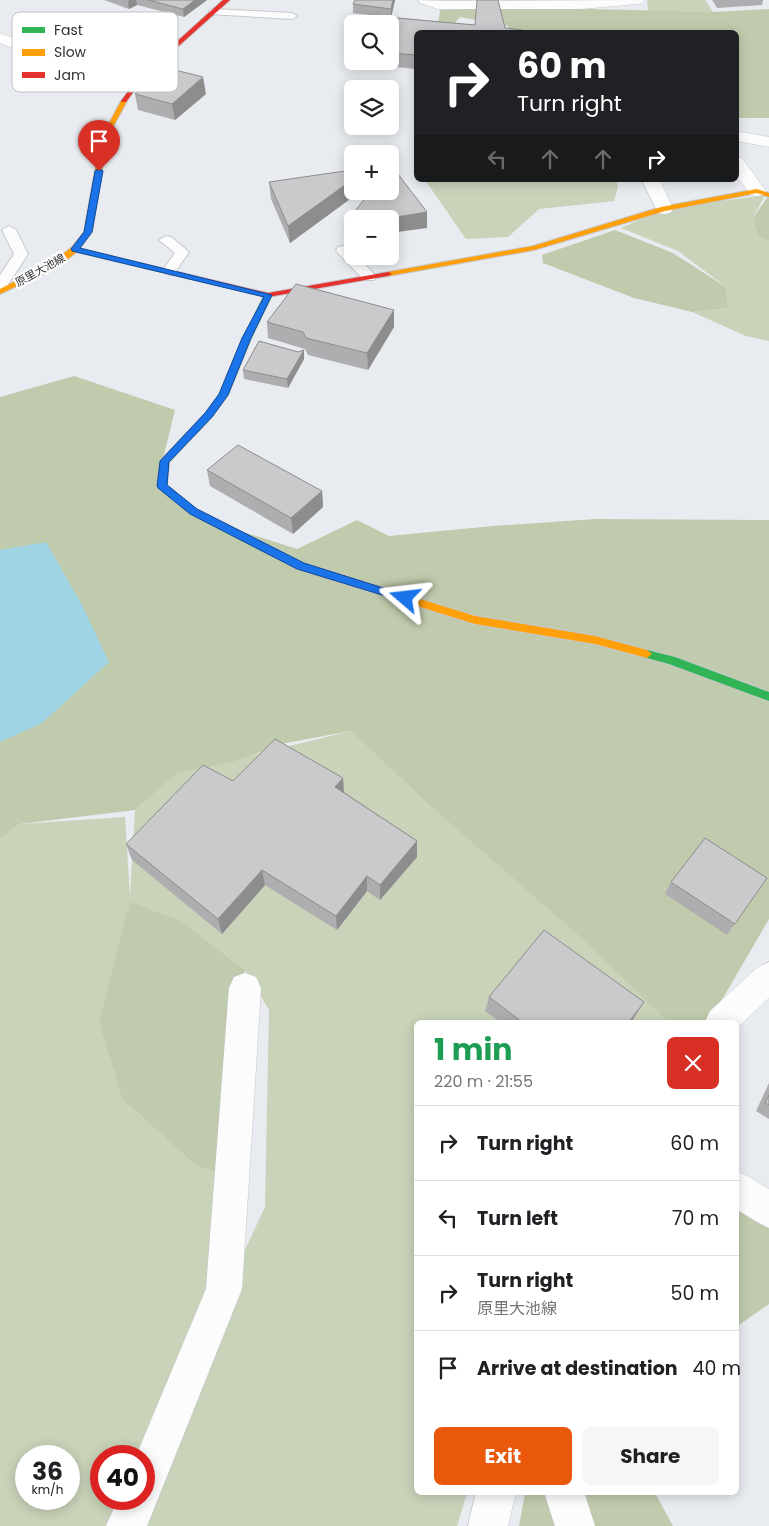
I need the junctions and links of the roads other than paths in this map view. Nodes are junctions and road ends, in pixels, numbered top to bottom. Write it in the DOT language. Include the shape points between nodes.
graph roads {
  1 [pos="227,0"];
  2 [pos="637,0"];
  3 [pos="431,3"];
  4 [pos="214,12"];
  5 [pos="292,16"];
  6 [pos="434,21"];
  7 [pos="0,38"];
  8 [pos="12,43"];
  9 [pos="178,45"];
  10 [pos="131,92"];
  11 [pos="739,137"];
  12 [pos="769,142"];
  13 [pos="739,165"];
  14 [pos="652,182"];
  15 [pos="763,193"];
  16 [pos="664,209"];
  17 [pos="8,230"];
  18 [pos="166,240"];
  19 [pos="75,249"];
  20 [pos="358,265"];
  21 [pos="169,272"];
  22 [pos="369,277"];
  23 [pos="0,286"];
  24 [pos="0,292"];
  25 [pos="268,295"];
  26 [pos="247,338"];
  27 [pos="264,344"];
  28 [pos="769,697"];
  29 [pos="769,977"];
  30 [pos="245,988"];
  31 [pos="723,1020"];
  32 [pos="739,1190"];
  33 [pos="769,1210"];
  34 [pos="155,1457"];
  35 [pos="495,1495"];
  36 [pos="565,1495"];
  37 [pos="133,1510"];
  38 [pos="126,1526"];
  39 [pos="488,1526"];
  40 [pos="575,1526"];
  1 -- 4 [label="street, 原里大池線"];
  2 -- 3 [label="street" via="581,5"];
  3 -- 6 [label="street"];
  4 -- 5 [label="lane"];
  4 -- 9 [label="street, 原里大池線"];
  7 -- 8 [label="street"];
  10 -- 19 [label="street, 原里大池線" via="104,138 88,232"];
  11 -- 12 [label="street"];
  13 -- 15 [label="street"];
  14 -- 16 [label="street"];
  15 -- 16 [label="street"];
  16 -- 22 [label="street" via="534,248"];
  17 -- 23 [label="lane" via="21,254"];
  18 -- 21 [label="lane" via="182,252"];
  19 -- 21 [label="street"];
  19 -- 24 [label="street, 原里大池線" via="56,264"];
  20 -- 22 [label="lane"];
  21 -- 25 [label="street"];
  22 -- 25 [label="street"];
  25 -- 26 [label="street"];
  26 -- 27 [label="lane"];
  26 -- 28 [label="street" via="224,395 165,461 162,486 193,511 300,566 475,620 595,640 671,660"];
  29 -- 31 [label="street"];
  30 -- 34 [label="street" via="224,1289"];
  32 -- 33 [label="street"];
  35 -- 39 [label="street"];
  36 -- 40 [label="street"];
  37 -- 38 [label="street"];
}
